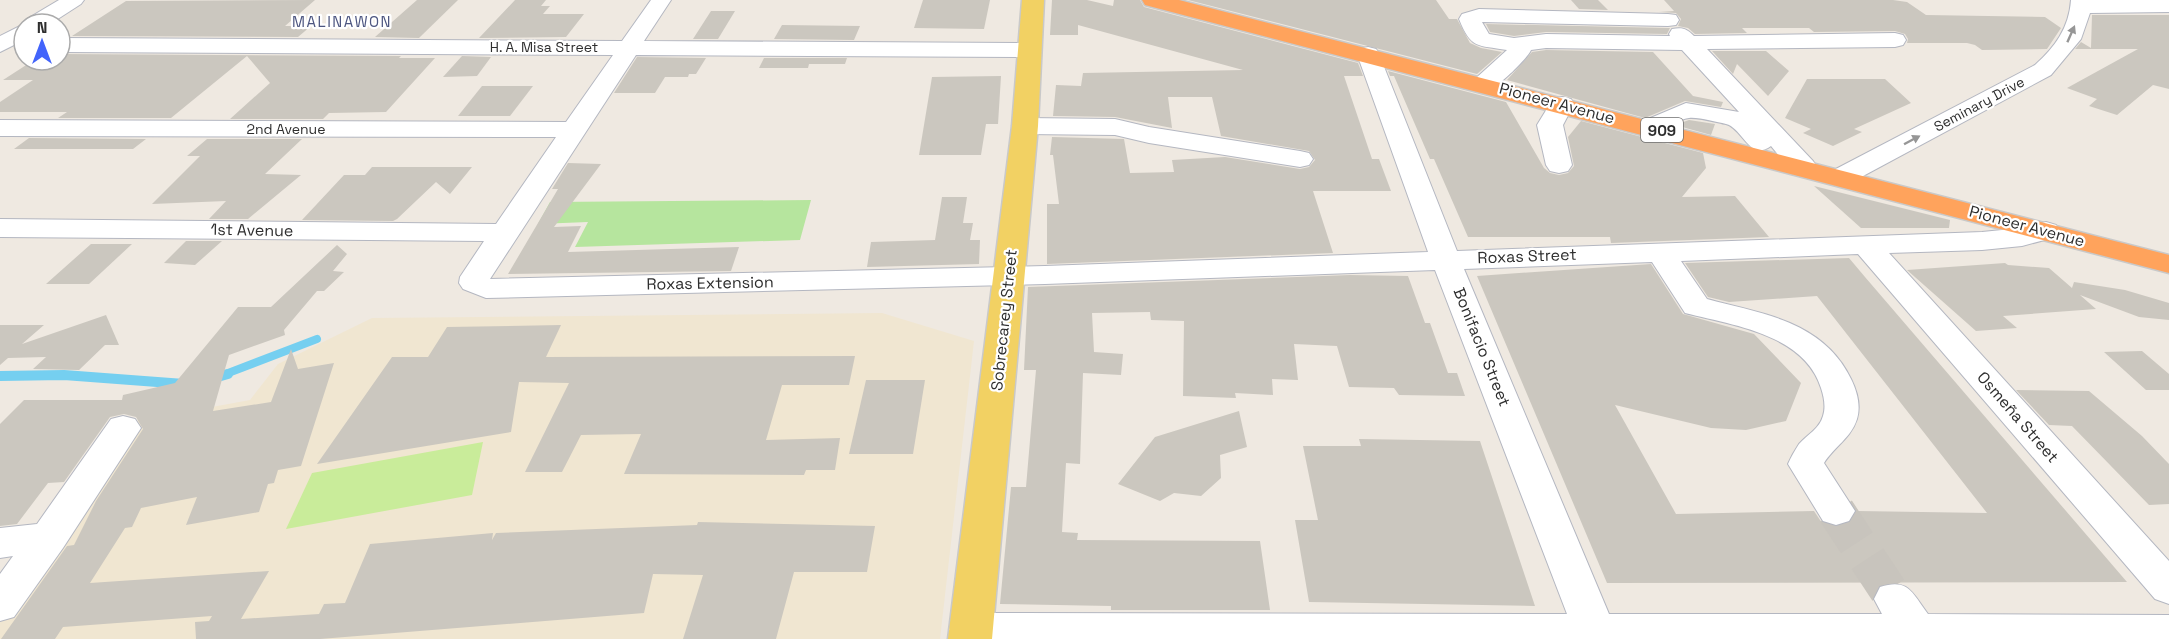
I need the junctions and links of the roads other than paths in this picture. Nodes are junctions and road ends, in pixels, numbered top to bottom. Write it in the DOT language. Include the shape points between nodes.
graph roads {
  1 [pos="74,0"];
  2 [pos="661,0"];
  3 [pos="1033,0"];
  4 [pos="1154,0"];
  5 [pos="1649,0"];
  6 [pos="2081,3"];
  7 [pos="2169,6"];
  8 [pos="54,12"];
  9 [pos="1668,20"];
  10 [pos="1895,40"];
  11 [pos="1689,43"];
  12 [pos="72,45"];
  13 [pos="1514,45"];
  14 [pos="627,48"];
  15 [pos="1028,50"];
  16 [pos="1368,54"];
  17 [pos="1483,84"];
  18 [pos="1562,104"];
  19 [pos="1749,119"];
  20 [pos="1025,126"];
  21 [pos="1650,127"];
  22 [pos="0,128"];
  23 [pos="572,130"];
  24 [pos="1300,159"];
  25 [pos="1776,160"];
  26 [pos="1869,162"];
  27 [pos="1559,165"];
  28 [pos="1804,168"];
  29 [pos="1841,177"];
  30 [pos="1907,195"];
  31 [pos="0,228"];
  32 [pos="2046,231"];
  33 [pos="504,233"];
  34 [pos="1866,245"];
  35 [pos="1660,252"];
  36 [pos="1446,259"];
  37 [pos="2169,264"];
  38 [pos="1007,275"];
  39 [pos="123,428"];
  40 [pos="1836,510"];
  41 [pos="49,538"];
  42 [pos="0,543"];
  43 [pos="2169,588"];
  44 [pos="0,605"];
  45 [pos="2169,632"];
  46 [pos="970,635"];
  47 [pos="1596,635"];
  1 -- 8 [label="street"];
  2 -- 14 [label="street"];
  3 -- 15 [label="main road, Sobrecarey Street"];
  4 -- 16 [label="highway, Pioneer Avenue / 909"];
  5 -- 9 [label="street"];
  6 -- 7 [label="street"];
  26 -- 6 [label="street, Seminary Drive, one-way" via="2043,70 2072,35"];
  9 -- 11 [label="street"];
  9 -- 13 [label="street" via="1479,15 1470,19 1482,39"];
  10 -- 11 [label="street"];
  11 -- 13 [label="street" via="1546,41"];
  11 -- 19 [label="street"];
  12 -- 14 [label="street, H. A. Misa Street"];
  13 -- 17 [label="street" via="1520,48 1519,52"];
  14 -- 15 [label="street, H. A. Misa Street"];
  14 -- 23 [label="street"];
  15 -- 20 [label="main road, Sobrecarey Street"];
  16 -- 17 [label="highway, Pioneer Avenue / 909"];
  16 -- 36 [label="street, Bonifacio Street"];
  17 -- 18 [label="highway, Pioneer Avenue / 909"];
  18 -- 21 [label="highway, Pioneer Avenue / 909"];
  18 -- 27 [label="street" via="1550,125"];
  19 -- 21 [label="street" via="1686,110"];
  19 -- 25 [label="street"];
  19 -- 28 [label="street"];
  20 -- 24 [label="street" via="1115,127"];
  20 -- 38 [label="main road, Sobrecarey Street"];
  21 -- 25 [label="highway, Pioneer Avenue / 909"];
  22 -- 23 [label="street, 2nd Avenue"];
  23 -- 33 [label="street"];
  25 -- 28 [label="highway, Pioneer Avenue / 909"];
  26 -- 29 [label="street, Seminary Drive"];
  26 -- 30 [label="highway"];
  28 -- 29 [label="highway, Pioneer Avenue / 909"];
  29 -- 30 [label="highway, Pioneer Avenue / 909"];
  30 -- 32 [label="highway, Pioneer Avenue / 909"];
  31 -- 33 [label="street, 1st Avenue"];
  32 -- 34 [label="street, Roxas Street" via="1982,241"];
  32 -- 37 [label="highway, Pioneer Avenue / 909"];
  33 -- 38 [label="street, Roxas Extension" via="475,276 474,283 486,289"];
  34 -- 35 [label="street, Roxas Street"];
  34 -- 43 [label="street, Osmeña Street"];
  35 -- 36 [label="street, Roxas Street"];
  35 -- 40 [label="street" via="1696,306 1772,328 1815,349 1826,363 1842,400 1839,421 1809,454 1806,464"];
  36 -- 38 [label="street, Roxas Street"];
  36 -- 47 [label="street, Bonifacio Street"];
  38 -- 46 [label="main road, Sobrecarey Street"];
  39 -- 41 [label="street"];
  41 -- 42 [label="street"];
  41 -- 44 [label="street"];
  45 -- 47 [label="street" via="1905,615"];
  46 -- 47 [label="street"];
}
